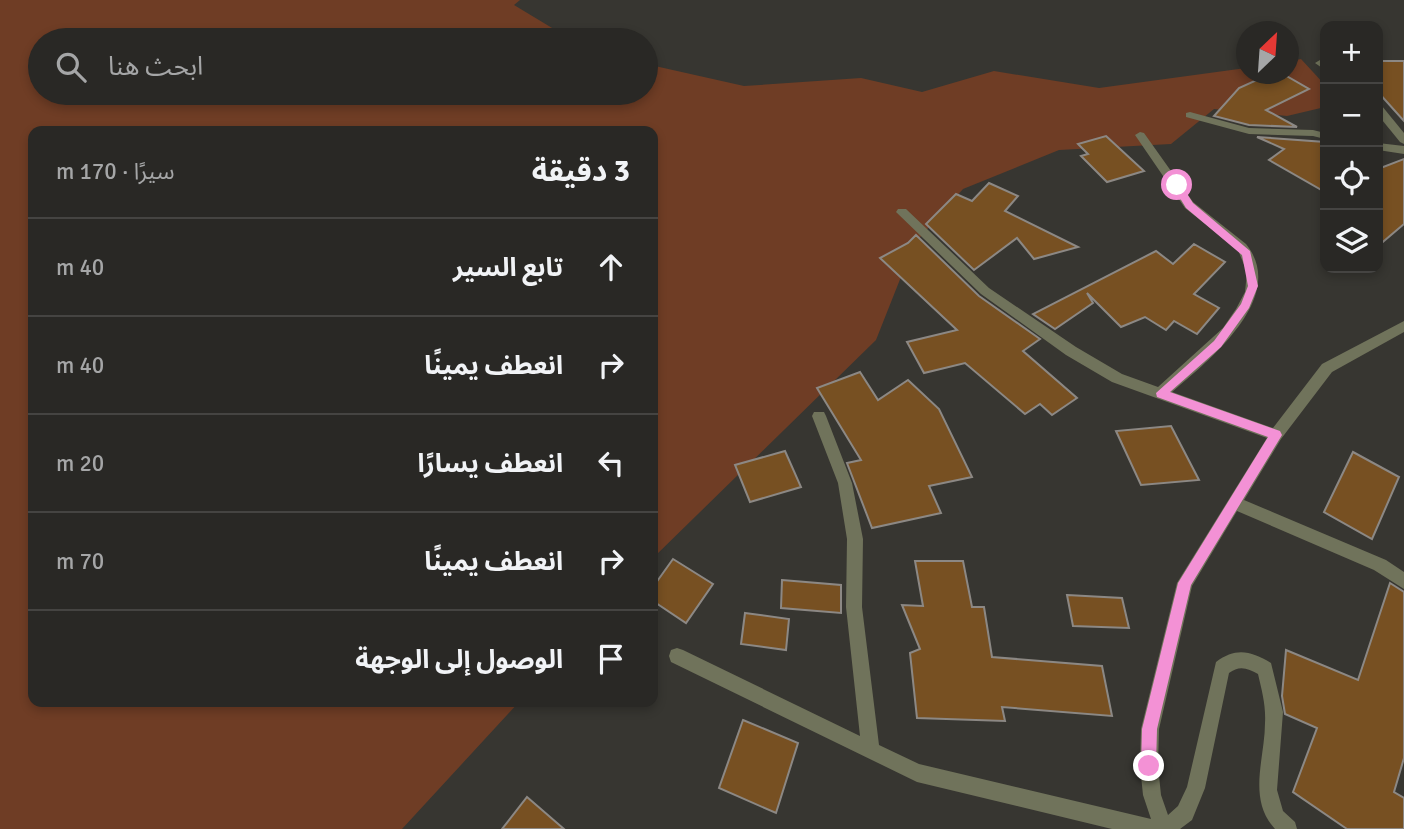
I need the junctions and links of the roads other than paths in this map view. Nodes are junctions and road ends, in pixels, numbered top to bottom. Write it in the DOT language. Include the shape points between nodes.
graph roads {
  1 [pos="1383,114"];
  2 [pos="1190,115"];
  3 [pos="1140,135"];
  4 [pos="1320,135"];
  5 [pos="1404,140"];
  6 [pos="1383,148"];
  7 [pos="1404,150"];
  8 [pos="902,212"];
  9 [pos="1404,326"];
  10 [pos="1161,393"];
  11 [pos="819,416"];
  12 [pos="1276,435"];
  13 [pos="1234,503"];
  14 [pos="1404,581"];
  15 [pos="677,656"];
  16 [pos="871,751"];
  17 [pos="1152,829"];
  18 [pos="1164,829"];
  19 [pos="1288,829"];
  1 -- 5 [label="street"];
  2 -- 4 [label="street" via="1250,131"];
  3 -- 10 [label="street" via="1189,205 1247,253 1253,274 1245,305 1217,344"];
  6 -- 7 [label="street"];
  8 -- 10 [label="street" via="985,291 1117,378"];
  9 -- 12 [label="street" via="1328,368"];
  10 -- 12 [label="street"];
  11 -- 16 [label="street" via="845,482 855,539 854,607"];
  12 -- 13 [label="street"];
  13 -- 14 [label="street" via="1380,565"];
  13 -- 18 [label="street" via="1185,583 1150,729 1151,785"];
  15 -- 16 [label="street"];
  16 -- 17 [label="street" via="917,774"];
  18 -- 19 [label="street" via="1185,813 1196,788 1222,668 1233,659 1248,658 1265,669 1275,713 1266,790 1279,822"];
}
